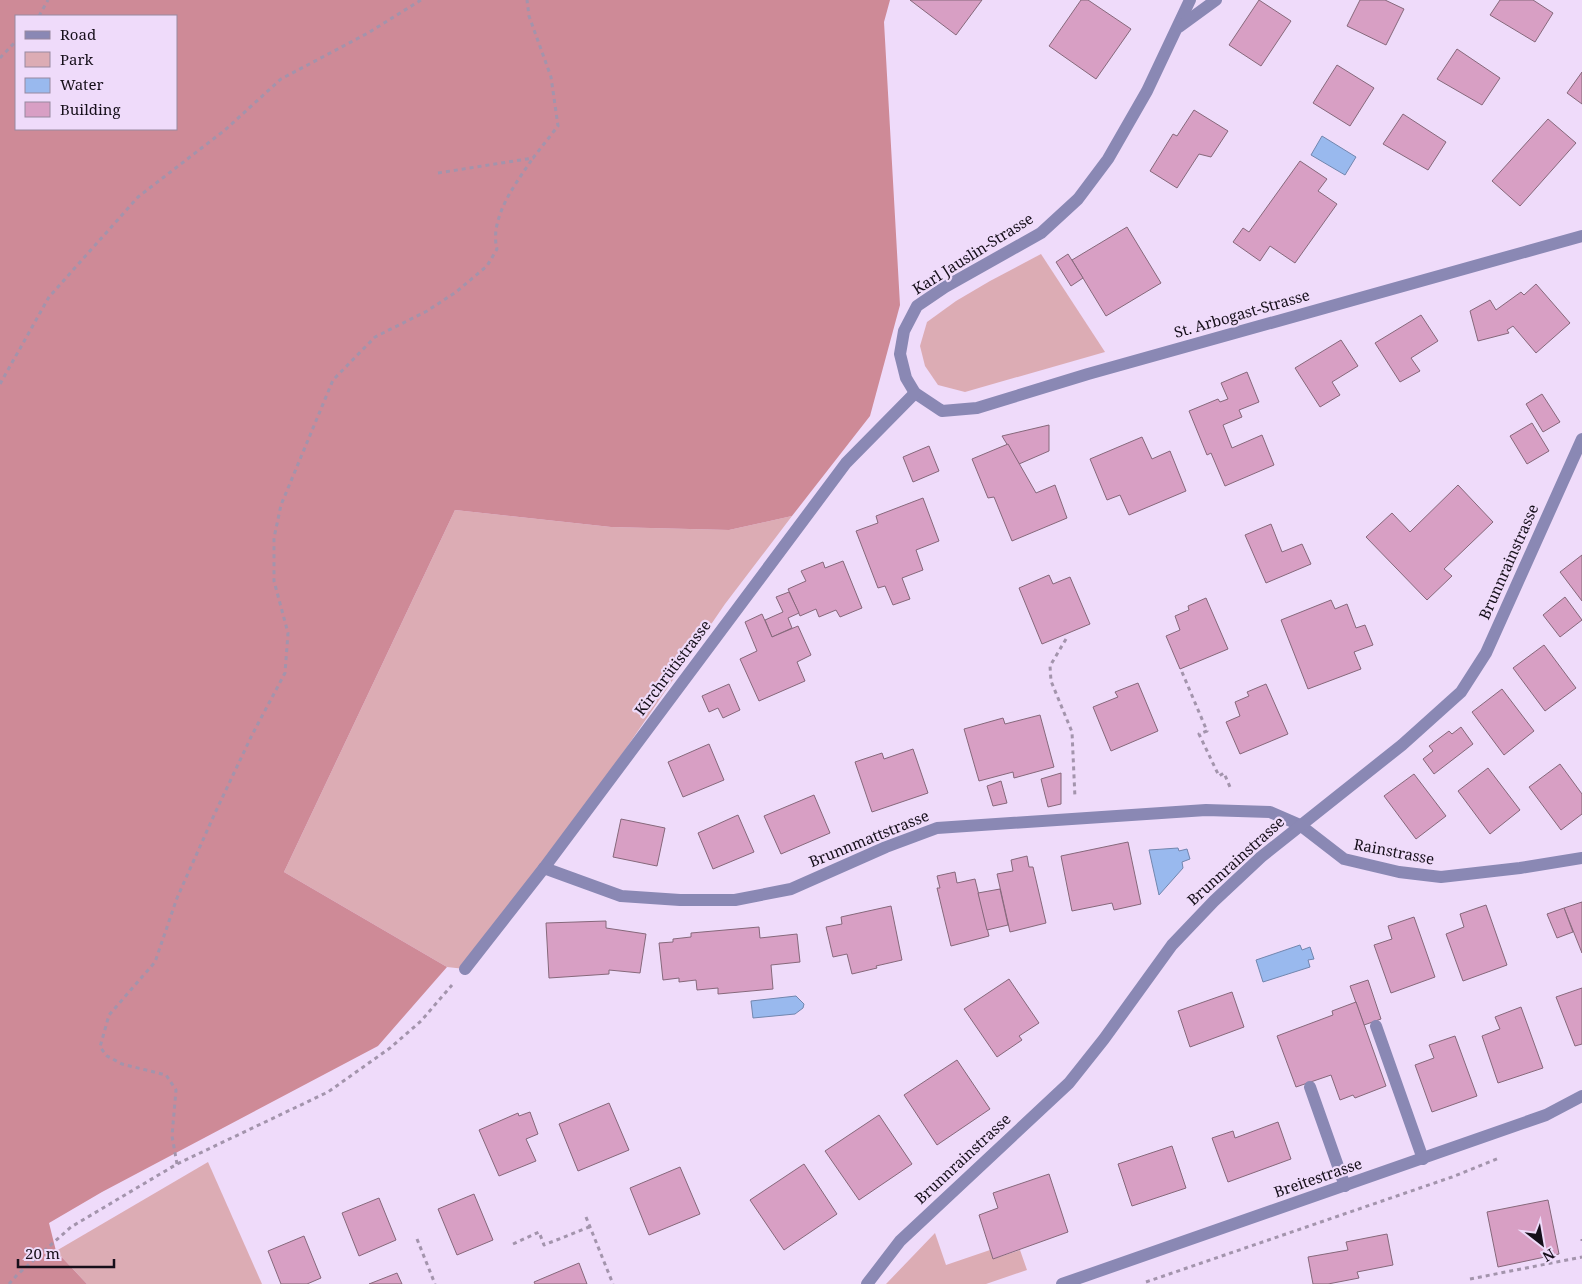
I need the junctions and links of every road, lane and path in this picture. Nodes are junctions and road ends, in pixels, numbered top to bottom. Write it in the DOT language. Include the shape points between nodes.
graph roads {
  1 [pos="48,0"];
  2 [pos="421,0"];
  3 [pos="527,0"];
  4 [pos="1190,0"];
  5 [pos="1216,0"];
  6 [pos="40,15"];
  7 [pos="1177,28"];
  8 [pos="15,41"];
  9 [pos="0,58"];
  10 [pos="533,158"];
  11 [pos="438,173"];
  12 [pos="1582,236"];
  13 [pos="0,384"];
  14 [pos="915,392"];
  15 [pos="1582,439"];
  16 [pos="1066,639"];
  17 [pos="1182,672"];
  18 [pos="1231,788"];
  19 [pos="1075,818"];
  20 [pos="1300,825"];
  21 [pos="1582,858"];
  22 [pos="544,868"];
  23 [pos="466,969"];
  24 [pos="1376,1026"];
  25 [pos="1310,1087"];
  26 [pos="1582,1096"];
  27 [pos="1501,1157"];
  28 [pos="1423,1158"];
  29 [pos="177,1164"];
  30 [pos="1345,1186"];
  31 [pos="586,1217"];
  32 [pos="590,1226"];
  33 [pos="417,1239"];
  34 [pos="512,1244"];
  35 [pos="1582,1257"];
  36 [pos="1470,1280"];
  37 [pos="9,1284"];
  38 [pos="436,1284"];
  39 [pos="612,1284"];
  40 [pos="867,1284"];
  41 [pos="1062,1284"];
  42 [pos="1139,1284"];
  1 -- 6 [label="path"];
  2 -- 13 [label="path" via="368,33 281,79 225,130 138,196 49,297"];
  3 -- 10 [label="path" via="529,16 551,77 558,126"];
  4 -- 7 [label="street, Karl Jauslin-Strasse"];
  5 -- 7 [label="street"];
  7 -- 14 [label="street, Karl Jauslin-Strasse" via="1108,159 1078,199 1041,233 944,287 918,306 904,331 900,354 906,378"];
  8 -- 9 [label="path"];
  10 -- 11 [label="path"];
  10 -- 29 [label="path" via="504,202 494,238 498,249 487,266 456,292 375,338 333,380 281,505 274,538 274,581 288,633 285,673 215,813 177,898 155,962 109,1015 100,1047 107,1056 122,1064 166,1076 176,1090 172,1136"];
  12 -- 14 [label="street, St. Arbogast-Strasse" via="978,408 942,411"];
  14 -- 22 [label="street, Kirchrütistrasse" via="846,463"];
  15 -- 20 [label="street, Brunnrainstrasse" via="1486,653 1461,692 1402,745"];
  16 -- 19 [label="path" via="1050,666 1051,681 1072,732"];
  17 -- 18 [label="path" via="1207,731 1199,734 1219,776 1224,774"];
  19 -- 20 [label="street, Brunnmattstrasse" via="1234,810 1270,812"];
  19 -- 22 [label="street, Brunnmattstrasse" via="937,828 886,847 792,890 735,900 622,896"];
  20 -- 21 [label="street, Rainstrasse" via="1344,859 1399,872 1441,877"];
  20 -- 40 [label="street, Brunnrainstrasse" via="1214,901 1178,938 1068,1083 900,1241"];
  22 -- 23 [label="street, Kirchrütistrasse"];
  23 -- 29 [label="path" via="421,1021 390,1048 328,1092"];
  24 -- 28 [label="street"];
  25 -- 30 [label="street"];
  26 -- 28 [label="street, Breitestrasse" via="1546,1115"];
  27 -- 42 [label="path"];
  28 -- 30 [label="street, Breitestrasse"];
  29 -- 37 [label="path" via="71,1227"];
  30 -- 41 [label="street, Breitestrasse"];
  31 -- 32 [label="path"];
  32 -- 34 [label="path" via="544,1245 540,1232"];
  32 -- 39 [label="path"];
  33 -- 38 [label="path"];
  35 -- 36 [label="path"];
}
